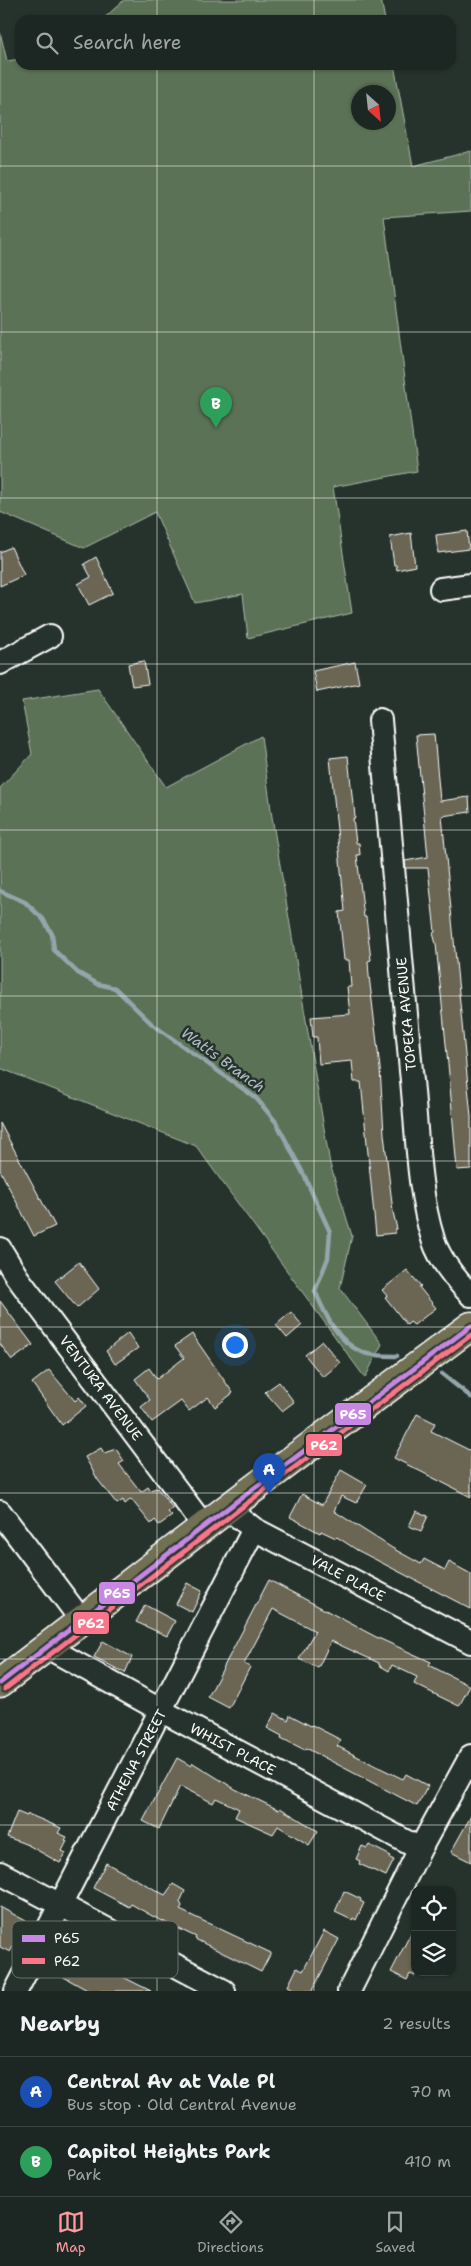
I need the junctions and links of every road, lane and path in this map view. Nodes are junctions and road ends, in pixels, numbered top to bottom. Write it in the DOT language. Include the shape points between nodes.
graph roads {
  1 [pos="471,585"];
  2 [pos="440,589"];
  3 [pos="50,636"];
  4 [pos="0,663"];
  5 [pos="380,720"];
  6 [pos="0,1249"];
  7 [pos="471,1295"];
  8 [pos="471,1326"];
  9 [pos="227,1508"];
  10 [pos="0,1512"];
  11 [pos="204,1526"];
  12 [pos="254,1529"];
  13 [pos="82,1621"];
  14 [pos="471,1642"];
  15 [pos="47,1647"];
  16 [pos="0,1683"];
  17 [pos="162,1711"];
  18 [pos="471,1756"];
  19 [pos="420,1849"];
  20 [pos="0,1873"];
  21 [pos="60,1905"];
  22 [pos="52,1921"];
  23 [pos="91,1921"];
  24 [pos="178,1967"];
  25 [pos="23,1978"];
  26 [pos="16,1991"];
  27 [pos="224,1991"];
  28 [pos="348,1991"];
  1 -- 2 [label="street"];
  3 -- 4 [label="street"];
  5 -- 7 [label="street, TOPEKA AVENUE" via="410,1058 429,1223 440,1256"];
  6 -- 11 [label="street, VENTURA AVENUE"];
  8 -- 9 [label="main road"];
  9 -- 11 [label="main road"];
  9 -- 12 [label="street, VALE PLACE"];
  10 -- 13 [label="street"];
  11 -- 13 [label="main road"];
  12 -- 14 [label="street, VALE PLACE"];
  12 -- 17 [label="street, ATHENA STREET"];
  13 -- 15 [label="main road"];
  15 -- 16 [label="main road"];
  15 -- 17 [label="street, WHIST PLACE"];
  17 -- 19 [label="street, WHIST PLACE"];
  17 -- 21 [label="street, ATHENA STREET"];
  18 -- 19 [label="street"];
  19 -- 28 [label="street"];
  20 -- 21 [label="street"];
  21 -- 22 [label="street, ATHENA STREET"];
  21 -- 23 [label="street"];
  24 -- 27 [label="street"];
  25 -- 26 [label="street, ATHENA STREET"];
}
